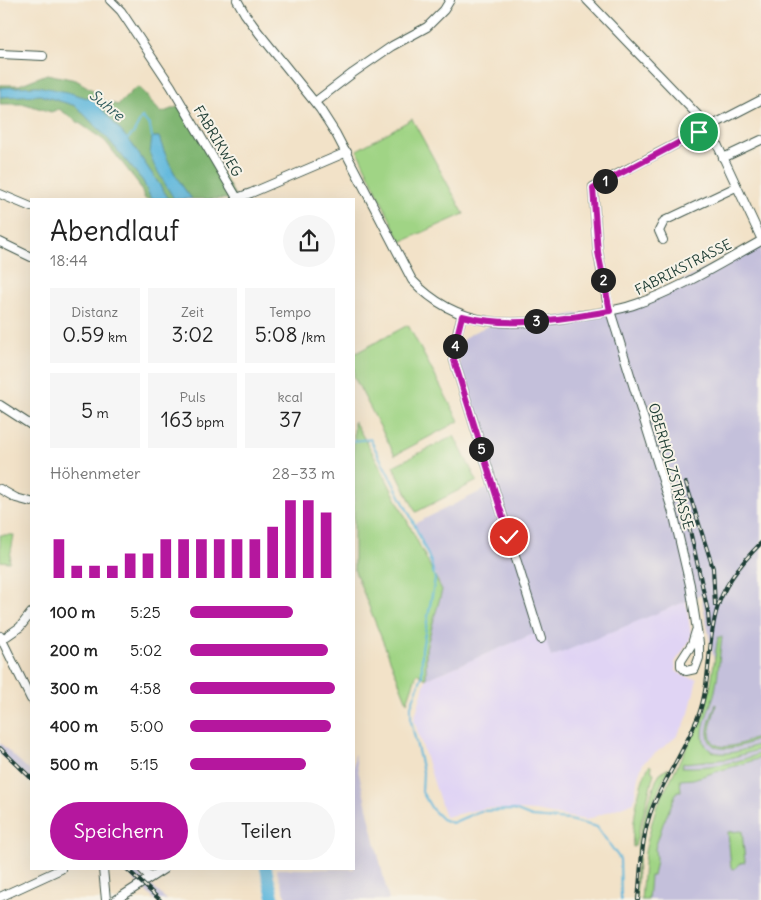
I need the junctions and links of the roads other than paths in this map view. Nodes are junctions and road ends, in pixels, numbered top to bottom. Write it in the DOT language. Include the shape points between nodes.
graph roads {
  1 [pos="110,0"];
  2 [pos="237,0"];
  3 [pos="450,0"];
  4 [pos="587,0"];
  5 [pos="0,54"];
  6 [pos="43,56"];
  7 [pos="761,100"];
  8 [pos="314,102"];
  9 [pos="709,127"];
  10 [pos="761,140"];
  11 [pos="347,152"];
  12 [pos="722,158"];
  13 [pos="736,187"];
  14 [pos="0,194"];
  15 [pos="30,207"];
  16 [pos="761,239"];
  17 [pos="662,240"];
  18 [pos="0,242"];
  19 [pos="30,257"];
  20 [pos="610,311"];
  21 [pos="462,316"];
  22 [pos="0,405"];
  23 [pos="30,424"];
  24 [pos="0,489"];
  25 [pos="30,502"];
  26 [pos="30,614"];
  27 [pos="696,631"];
  28 [pos="3,636"];
  29 [pos="541,639"];
  30 [pos="30,697"];
  31 [pos="59,870"];
  32 [pos="103,870"];
  33 [pos="143,870"];
  34 [pos="162,870"];
  35 [pos="150,877"];
  36 [pos="0,897"];
  37 [pos="106,900"];
  38 [pos="116,900"];
  1 -- 11 [label="street, FABRIKWEG" via="122,11 171,86 237,198"];
  2 -- 8 [label="street, FABRIKSTRASSE"];
  3 -- 8 [label="street" via="427,27 392,46"];
  4 -- 9 [label="street"];
  5 -- 6 [label="street"];
  7 -- 9 [label="street"];
  8 -- 11 [label="street, FABRIKSTRASSE"];
  9 -- 12 [label="street"];
  9 -- 20 [label="street, OBERHOLZSTRASSE" via="593,188 598,252"];
  10 -- 12 [label="street"];
  11 -- 21 [label="street, FABRIKSTRASSE" via="412,280 423,292"];
  12 -- 13 [label="street"];
  13 -- 16 [label="street"];
  13 -- 17 [label="street" via="664,221 659,230"];
  14 -- 15 [label="street"];
  16 -- 20 [label="street, FABRIKSTRASSE" via="679,285 636,304"];
  18 -- 19 [label="street"];
  20 -- 21 [label="street, FABRIKSTRASSE" via="525,322 496,322"];
  20 -- 27 [label="street, OBERHOLZSTRASSE" via="674,516 690,585"];
  21 -- 29 [label="street" via="454,360"];
  22 -- 23 [label="street"];
  24 -- 25 [label="street"];
  26 -- 28 [label="street" via="20,627"];
  27 -- 27 [label="street, OBERHOLZSTRASSE" via="681,661 680,666 686,671 698,665 700,652"];
  28 -- 30 [label="street"];
  31 -- 36 [label="street"];
  32 -- 37 [label="street"];
  33 -- 35 [label="street"];
  34 -- 35 [label="street"];
  35 -- 38 [label="street"];
}
